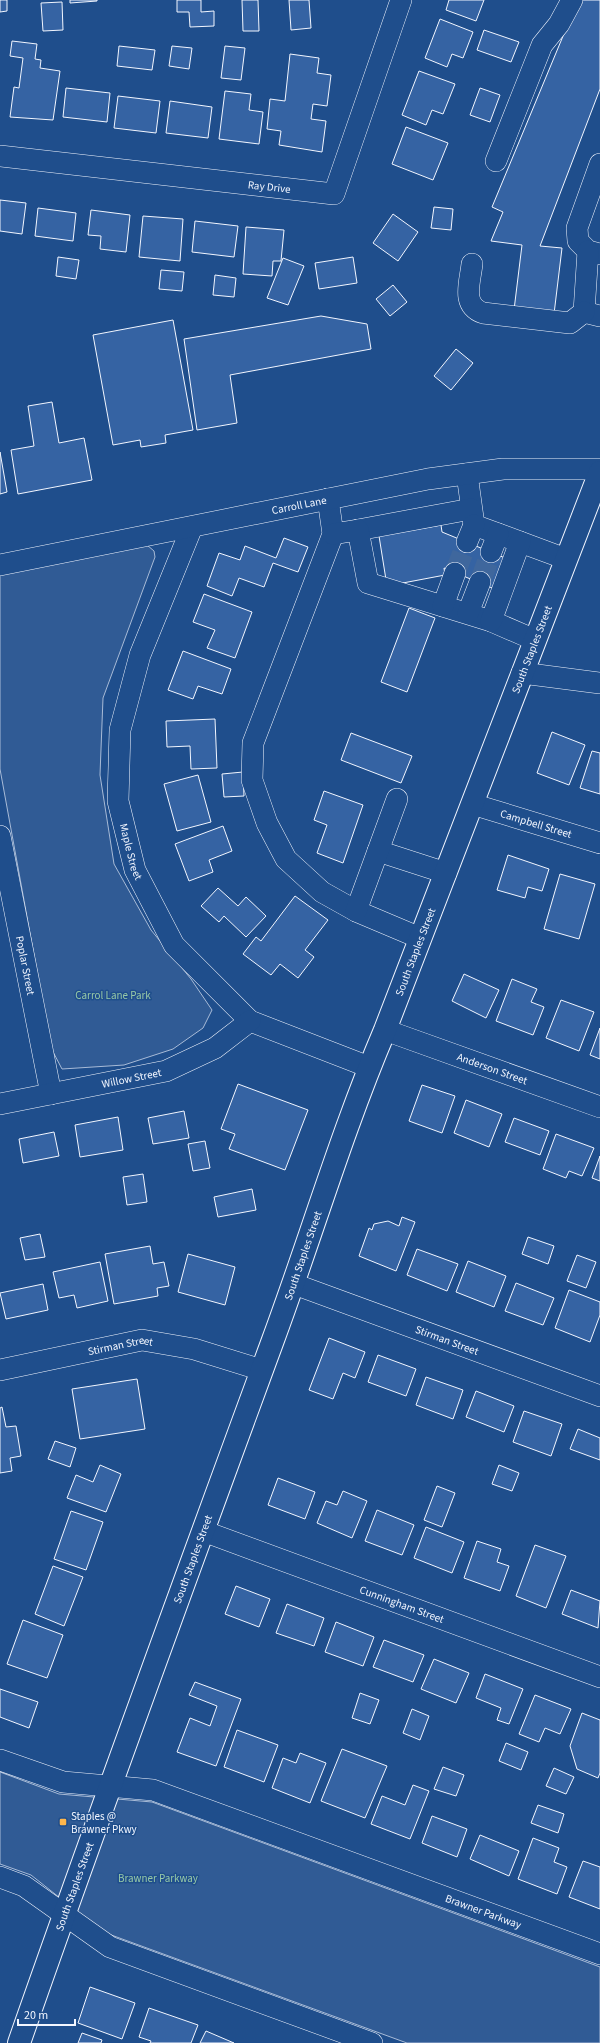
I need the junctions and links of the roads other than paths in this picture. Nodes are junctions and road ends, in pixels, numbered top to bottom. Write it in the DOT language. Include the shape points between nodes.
graph roads {
  1 [pos="402,0"];
  2 [pos="572,0"];
  3 [pos="0,156"];
  4 [pos="496,161"];
  5 [pos="600,164"];
  6 [pos="594,252"];
  7 [pos="472,264"];
  8 [pos="592,314"];
  9 [pos="600,469"];
  10 [pos="600,472"];
  11 [pos="466,474"];
  12 [pos="328,499"];
  13 [pos="471,525"];
  14 [pos="192,527"];
  15 [pos="358,530"];
  16 [pos="333,534"];
  17 [pos="520,542"];
  18 [pos="566,559"];
  19 [pos="0,565"];
  20 [pos="455,573"];
  21 [pos="480,582"];
  22 [pos="443,606"];
  23 [pos="468,614"];
  24 [pos="491,621"];
  25 [pos="535,640"];
  26 [pos="522,674"];
  27 [pos="600,683"];
  28 [pos="397,799"];
  29 [pos="472,804"];
  30 [pos="0,836"];
  31 [pos="600,843"];
  32 [pos="378,851"];
  33 [pos="446,873"];
  34 [pos="356,911"];
  35 [pos="420,938"];
  36 [pos="250,1021"];
  37 [pos="385,1030"];
  38 [pos="370,1067"];
  39 [pos="51,1094"];
  40 [pos="0,1104"];
  41 [pos="600,1108"];
  42 [pos="294,1284"];
  43 [pos="0,1370"];
  44 [pos="262,1370"];
  45 [pos="600,1396"];
  46 [pos="203,1531"];
  47 [pos="600,1677"];
  48 [pos="0,1760"];
  49 [pos="110,1785"];
  50 [pos="0,1878"];
  51 [pos="64,1915"];
  52 [pos="600,1954"];
  53 [pos="19,2043"];
  54 [pos="372,2043"];
  1 -- 3 [label="street, Ray Drive" via="334,194"];
  2 -- 4 [label="street" via="559,24 542,45"];
  5 -- 6 [label="street" via="577,228 578,241"];
  6 -- 8 [label="street"];
  7 -- 8 [label="street" via="468,300 474,310 570,323"];
  9 -- 11 [label="street, Carroll Lane" via="503,469"];
  10 -- 18 [label="main road, South Staples Street"];
  11 -- 12 [label="street, Carroll Lane"];
  11 -- 13 [label="street"];
  12 -- 14 [label="street, Carroll Lane"];
  12 -- 16 [label="street"];
  13 -- 15 [label="street"];
  13 -- 17 [label="street" via="495,543"];
  14 -- 19 [label="street, Carroll Lane"];
  14 -- 36 [label="street, Maple Street" via="140,655 120,730 118,801 135,870 174,944"];
  15 -- 16 [label="street"];
  15 -- 22 [label="street" via="368,583"];
  16 -- 34 [label="street" via="253,743 252,780 267,823 286,859 322,892"];
  17 -- 18 [label="street"];
  17 -- 24 [label="street"];
  18 -- 25 [label="main road, South Staples Street"];
  20 -- 22 [label="street"];
  21 -- 23 [label="street"];
  22 -- 23 [label="street"];
  23 -- 24 [label="street"];
  24 -- 25 [label="street"];
  25 -- 26 [label="main road, South Staples Street"];
  26 -- 27 [label="street"];
  26 -- 29 [label="main road, South Staples Street"];
  28 -- 32 [label="street"];
  29 -- 31 [label="street, Campbell Street"];
  29 -- 33 [label="main road, South Staples Street"];
  30 -- 39 [label="street, Poplar Street"];
  32 -- 33 [label="street"];
  32 -- 34 [label="street"];
  33 -- 35 [label="main road, South Staples Street"];
  34 -- 35 [label="street"];
  35 -- 37 [label="main road, South Staples Street"];
  36 -- 38 [label="street, Maple Street"];
  36 -- 39 [label="street, Willow Street" via="215,1048 166,1071"];
  37 -- 38 [label="main road, South Staples Street"];
  37 -- 41 [label="street, Anderson Street"];
  38 -- 42 [label="main road, South Staples Street"];
  39 -- 40 [label="street, Willow Street"];
  42 -- 44 [label="main road, South Staples Street"];
  42 -- 45 [label="street, Stirman Street"];
  43 -- 44 [label="street, Stirman Street" via="142,1340 194,1349"];
  44 -- 46 [label="main road, South Staples Street"];
  46 -- 47 [label="street, Cunningham Street"];
  46 -- 49 [label="main road, South Staples Street"];
  48 -- 49 [label="street, Brawner Parkway" via="63,1782"];
  49 -- 51 [label="main road, South Staples Street"];
  49 -- 52 [label="street, Brawner Parkway" via="153,1790"];
  50 -- 51 [label="street" via="24,1886"];
  51 -- 53 [label="main road, South Staples Street"];
  51 -- 54 [label="street" via="110,1947"];
}
